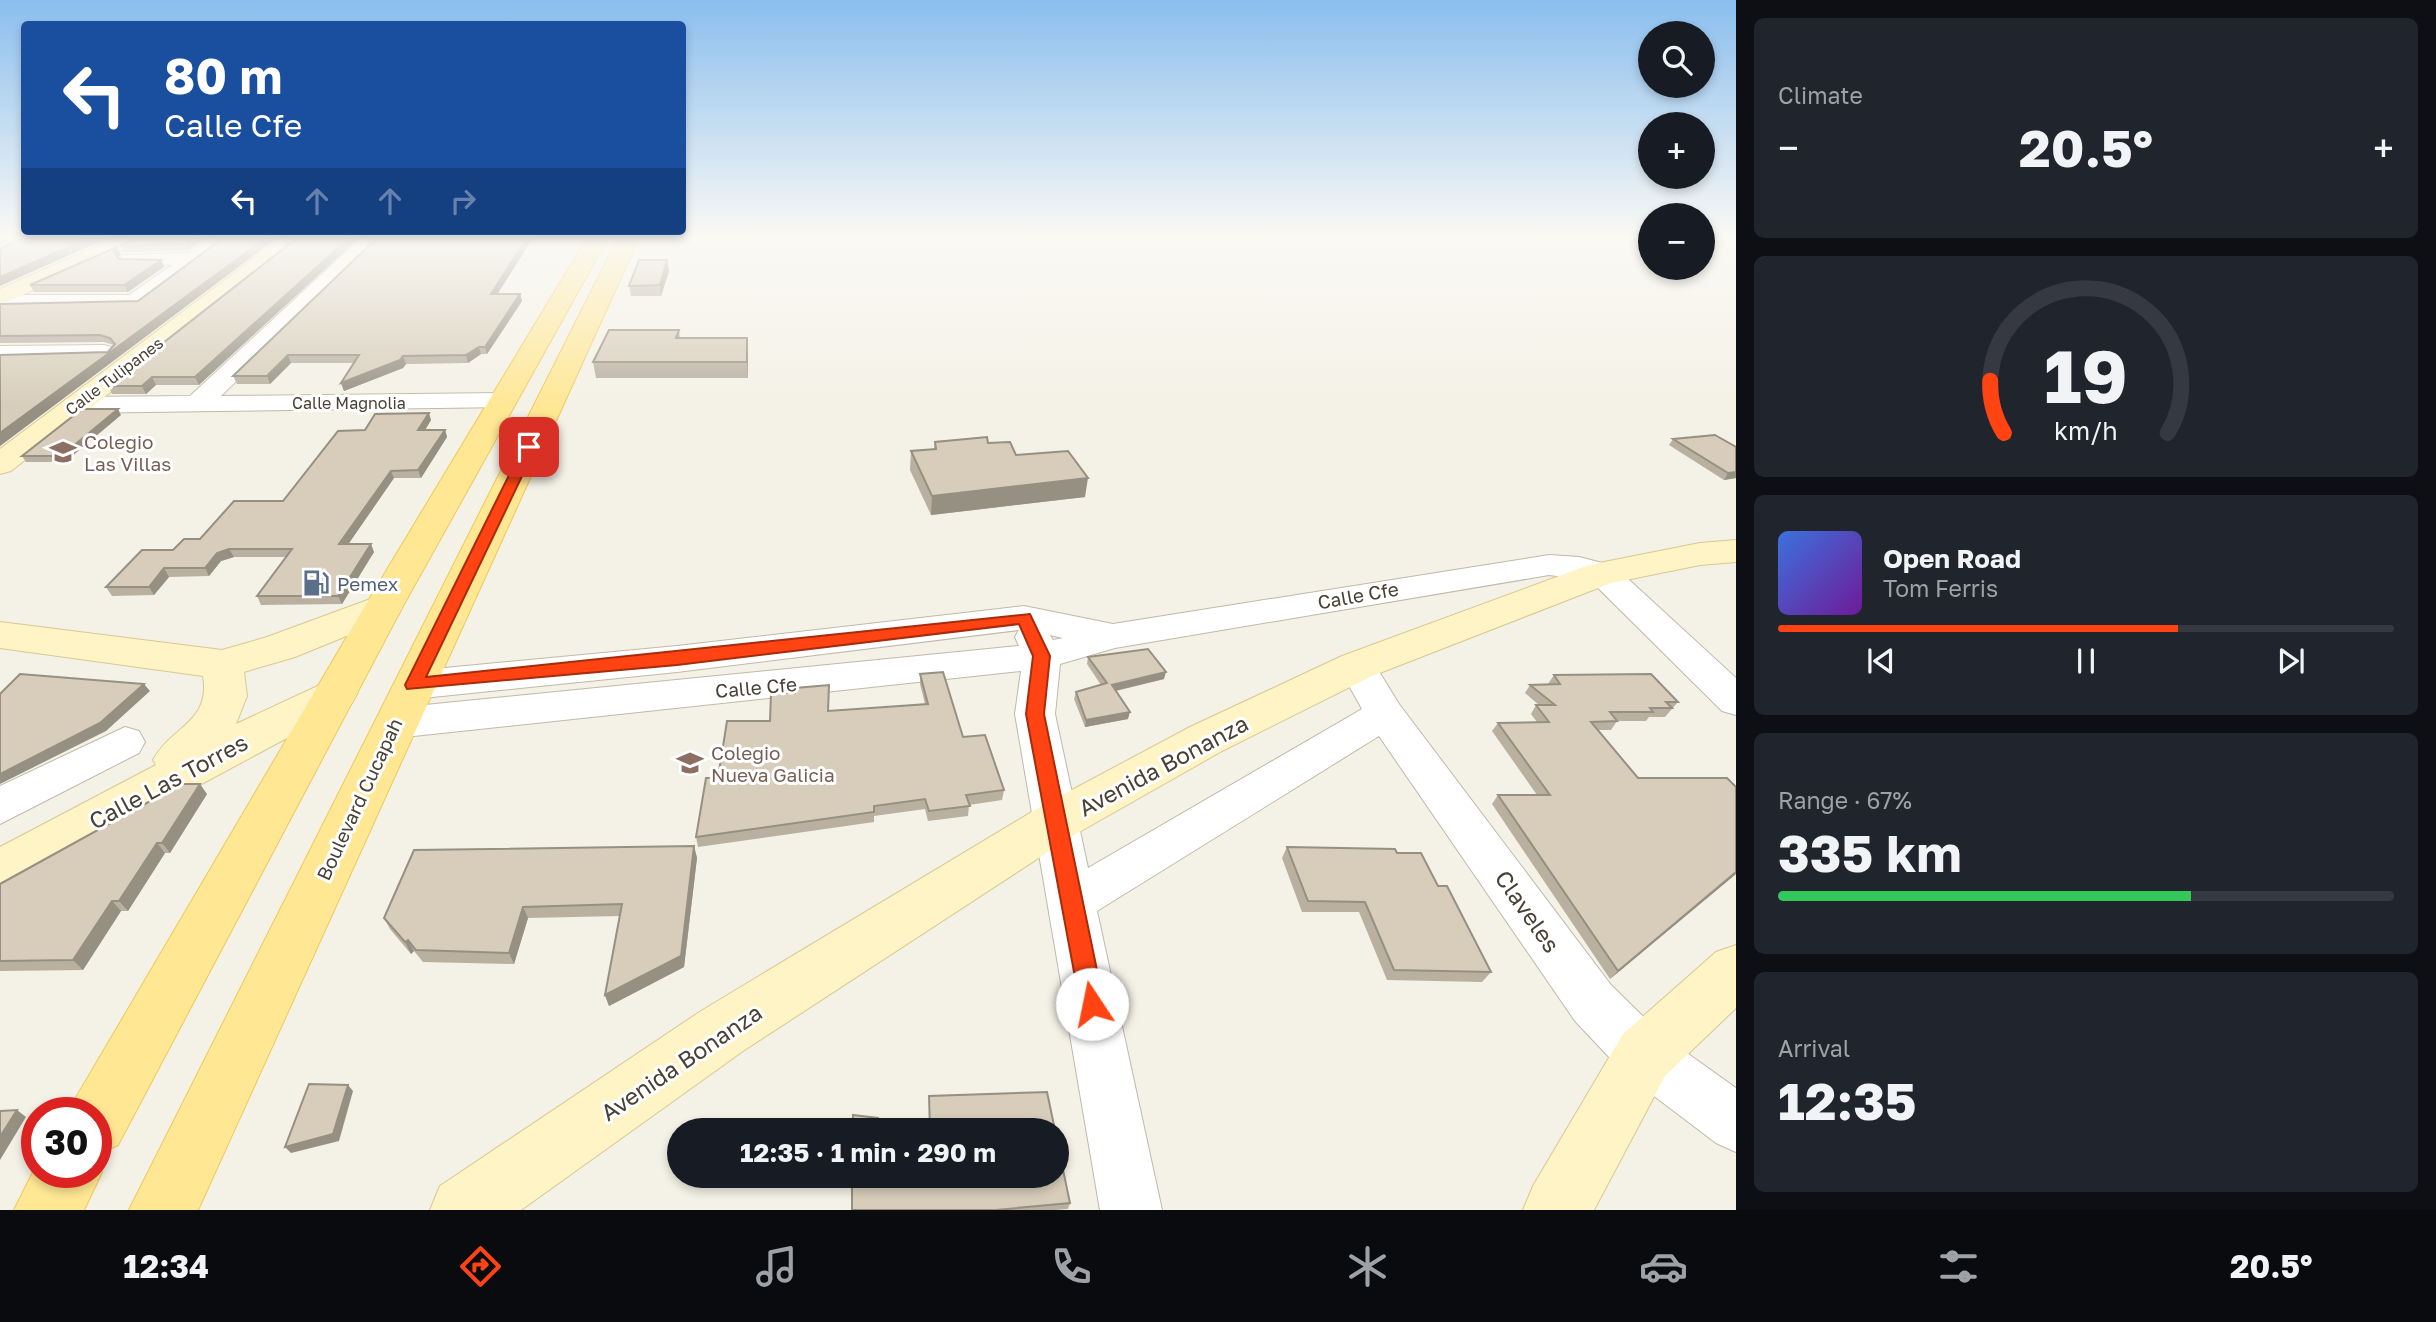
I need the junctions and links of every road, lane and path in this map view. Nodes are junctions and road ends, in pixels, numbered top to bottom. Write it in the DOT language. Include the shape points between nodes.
graph roads {
  1 [pos="143,294"];
  2 [pos="221,294"];
  3 [pos="313,294"];
  4 [pos="564,294"];
  5 [pos="602,294"];
  6 [pos="0,300"];
  7 [pos="104,352"];
  8 [pos="0,353"];
  9 [pos="501,401"];
  10 [pos="197,404"];
  11 [pos="75,405"];
  12 [pos="0,464"];
  13 [pos="1736,551"];
  14 [pos="1602,573"];
  15 [pos="384,606"];
  16 [pos="0,635"];
  17 [pos="1033,637"];
  18 [pos="222,664"];
  19 [pos="1357,666"];
  20 [pos="414,685"];
  21 [pos="337,692"];
  22 [pos="507,694"];
  23 [pos="1736,701"];
  24 [pos="1385,714"];
  25 [pos="394,723"];
  26 [pos="125,742"];
  27 [pos="127,801"];
  28 [pos="0,806"];
  29 [pos="1057,821"];
  30 [pos="0,872"];
  31 [pos="1073,901"];
  32 [pos="1736,971"];
  33 [pos="1644,1055"];
  34 [pos="111,1097"];
  35 [pos="1736,1123"];
  36 [pos="60,1188"];
  37 [pos="463,1209"];
  38 [pos="48,1210"];
  39 [pos="163,1210"];
  40 [pos="1131,1210"];
  41 [pos="1557,1210"];
  1 -- 6 [label="street" via="134,301"];
  2 -- 11 [label="street, Calle Tulipanes"];
  3 -- 10 [label="street"];
  4 -- 9 [label="main road"];
  5 -- 20 [label="main road, Boulevard Cucapah"];
  7 -- 8 [label="street"];
  9 -- 10 [label="street, Calle Magnolia"];
  9 -- 15 [label="main road"];
  10 -- 11 [label="street, Calle Magnolia"];
  11 -- 12 [label="street, Calle Tulipanes"];
  13 -- 14 [label="street, Avenida Bonanza"];
  14 -- 17 [label="street, Calle Cfe" via="1579,567 1529,566 1114,636"];
  14 -- 19 [label="street, Avenida Bonanza"];
  14 -- 23 [label="street"];
  15 -- 18 [label="street" via="294,642"];
  15 -- 21 [label="main road"];
  16 -- 18 [label="street"];
  17 -- 22 [label="street, Calle Cfe"];
  17 -- 29 [label="street" via="1035,714"];
  18 -- 27 [label="street" via="225,706 215,724"];
  19 -- 24 [label="street, Claveles"];
  19 -- 29 [label="street, Avenida Bonanza" via="1206,739"];
  20 -- 22 [label="street, Calle Cfe"];
  20 -- 25 [label="main road, Boulevard Cucapah"];
  21 -- 27 [label="street, Calle Las Torres"];
  21 -- 34 [label="main road"];
  22 -- 25 [label="street, Calle Cfe"];
  24 -- 31 [label="street"];
  24 -- 33 [label="street, Claveles" via="1593,1003"];
  25 -- 39 [label="main road, Boulevard Cucapah"];
  26 -- 28 [label="street"];
  27 -- 30 [label="street, Calle Las Torres"];
  29 -- 31 [label="street"];
  29 -- 37 [label="street, Avenida Bonanza" via="722,1031"];
  31 -- 40 [label="street"];
  32 -- 33 [label="street"];
  33 -- 35 [label="street, Claveles"];
  33 -- 41 [label="street"];
  36 -- 38 [label="main road"];
}
